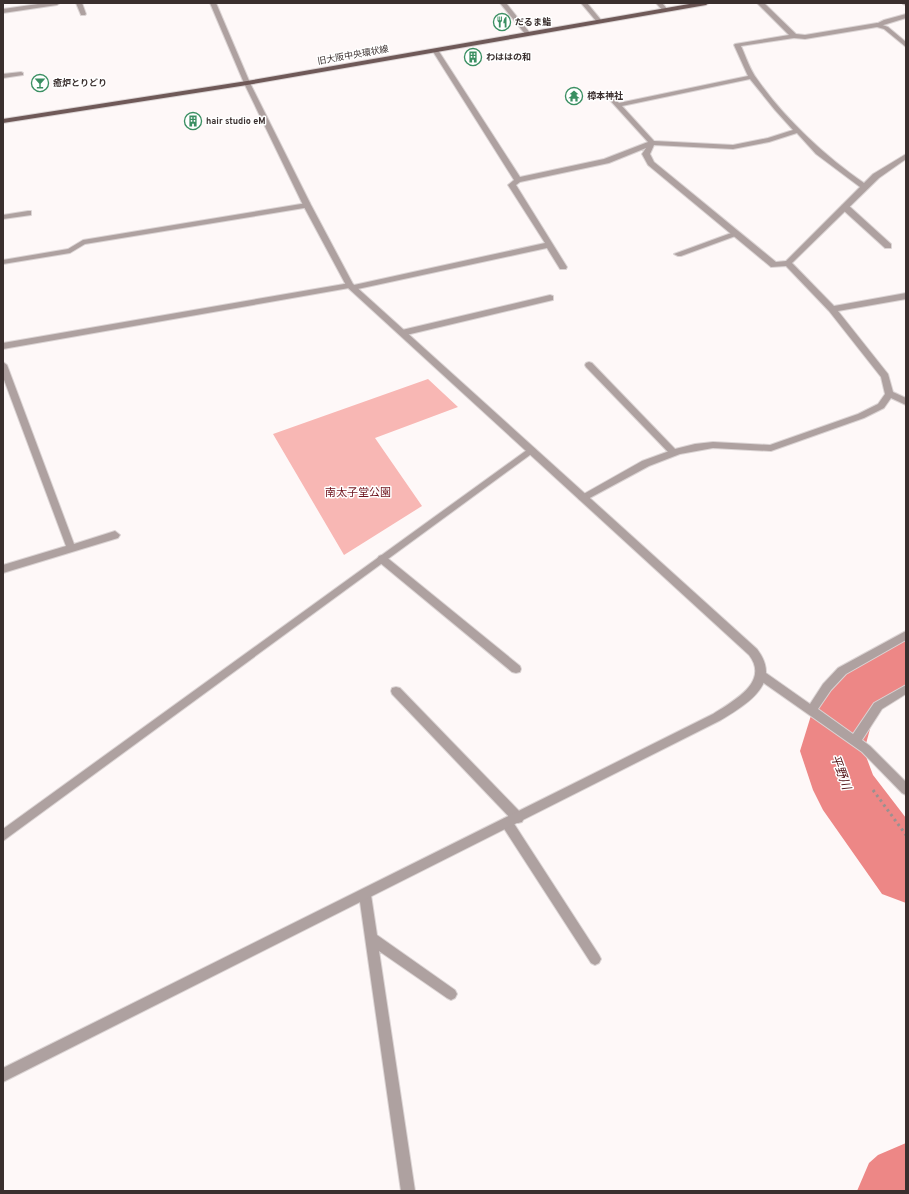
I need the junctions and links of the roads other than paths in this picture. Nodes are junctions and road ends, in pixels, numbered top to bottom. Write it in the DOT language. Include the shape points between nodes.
graph roads {
  1 [pos="57,3"];
  2 [pos="79,3"];
  3 [pos="213,3"];
  4 [pos="503,3"];
  5 [pos="584,3"];
  6 [pos="659,3"];
  7 [pos="706,3"];
  8 [pos="760,3"];
  9 [pos="665,10"];
  10 [pos="3,11"];
  11 [pos="83,14"];
  12 [pos="906,16"];
  13 [pos="599,22"];
  14 [pos="877,25"];
  15 [pos="528,34"];
  16 [pos="794,36"];
  17 [pos="906,45"];
  18 [pos="435,50"];
  19 [pos="21,74"];
  20 [pos="3,76"];
  21 [pos="752,77"];
  22 [pos="247,83"];
  23 [pos="610,97"];
  24 [pos="617,105"];
  25 [pos="3,121"];
  26 [pos="797,131"];
  27 [pos="652,143"];
  28 [pos="906,156"];
  29 [pos="518,180"];
  30 [pos="865,187"];
  31 [pos="307,205"];
  32 [pos="845,207"];
  33 [pos="28,213"];
  34 [pos="3,217"];
  35 [pos="737,234"];
  36 [pos="548,245"];
  37 [pos="888,246"];
  38 [pos="678,254"];
  39 [pos="3,262"];
  40 [pos="788,264"];
  41 [pos="563,267"];
  42 [pos="351,287"];
  43 [pos="906,296"];
  44 [pos="550,298"];
  45 [pos="832,309"];
  46 [pos="402,333"];
  47 [pos="3,346"];
  48 [pos="3,365"];
  49 [pos="589,365"];
  50 [pos="889,394"];
  51 [pos="906,402"];
  52 [pos="531,450"];
  53 [pos="673,452"];
  54 [pos="583,498"];
  55 [pos="115,535"];
  56 [pos="71,548"];
  57 [pos="382,559"];
  58 [pos="3,569"];
  59 [pos="906,635"];
  60 [pos="516,669"];
  61 [pos="762,676"];
  62 [pos="906,690"];
  63 [pos="396,691"];
  64 [pos="811,711"];
  65 [pos="855,741"];
  66 [pos="906,790"];
  67 [pos="518,818"];
  68 [pos="507,823"];
  69 [pos="3,836"];
  70 [pos="365,895"];
  71 [pos="371,938"];
  72 [pos="595,959"];
  73 [pos="451,994"];
  74 [pos="3,1076"];
  75 [pos="408,1191"];
  1 -- 10 [label="street"];
  2 -- 11 [label="street"];
  3 -- 22 [label="street"];
  4 -- 15 [label="street"];
  5 -- 13 [label="street"];
  6 -- 9 [label="street"];
  7 -- 9 [label="main road, 旧大阪中央環状線"];
  8 -- 16 [label="street"];
  9 -- 13 [label="main road, 旧大阪中央環状線"];
  12 -- 14 [label="street"];
  13 -- 15 [label="main road, 旧大阪中央環状線"];
  14 -- 16 [label="street" via="805,37"];
  14 -- 17 [label="street" via="886,28"];
  15 -- 18 [label="main road, 旧大阪中央環状線"];
  16 -- 21 [label="street" via="737,45"];
  18 -- 22 [label="main road, 旧大阪中央環状線"];
  18 -- 29 [label="street"];
  19 -- 20 [label="street"];
  21 -- 24 [label="street"];
  21 -- 26 [label="street"];
  22 -- 25 [label="main road, 旧大阪中央環状線"];
  22 -- 31 [label="street"];
  23 -- 24 [label="street"];
  24 -- 27 [label="street"];
  26 -- 27 [label="street" via="764,142 733,147"];
  26 -- 30 [label="street" via="819,152"];
  27 -- 29 [label="street" via="606,161"];
  27 -- 35 [label="street" via="646,154 651,163"];
  28 -- 30 [label="street" via="876,176"];
  29 -- 36 [label="street" via="512,185"];
  30 -- 32 [label="street"];
  31 -- 39 [label="street" via="83,242 70,251"];
  31 -- 42 [label="street"];
  32 -- 37 [label="street"];
  32 -- 40 [label="street"];
  33 -- 34 [label="street"];
  35 -- 38 [label="street"];
  35 -- 40 [label="street" via="774,265"];
  36 -- 41 [label="street"];
  36 -- 42 [label="street"];
  40 -- 45 [label="street"];
  42 -- 46 [label="street"];
  42 -- 47 [label="street"];
  43 -- 45 [label="street"];
  44 -- 46 [label="street"];
  45 -- 50 [label="street" via="885,376"];
  46 -- 52 [label="street"];
  48 -- 56 [label="street"];
  49 -- 53 [label="street"];
  50 -- 51 [label="street"];
  50 -- 53 [label="street" via="881,406 861,416 771,448 756,449 714,444"];
  52 -- 54 [label="street"];
  52 -- 57 [label="street"];
  53 -- 54 [label="street" via="662,455"];
  54 -- 61 [label="street" via="753,652 761,664"];
  55 -- 56 [label="street"];
  56 -- 58 [label="street"];
  57 -- 60 [label="street"];
  57 -- 69 [label="street"];
  59 -- 64 [label="street" via="842,671 827,687"];
  61 -- 64 [label="street"];
  61 -- 67 [label="street" via="745,698 717,717"];
  62 -- 65 [label="street" via="878,706"];
  63 -- 67 [label="street"];
  64 -- 65 [label="street"];
  65 -- 66 [label="street"];
  67 -- 68 [label="street"];
  68 -- 70 [label="street"];
  68 -- 72 [label="street"];
  70 -- 71 [label="street"];
  70 -- 74 [label="street"];
  71 -- 73 [label="street"];
  71 -- 75 [label="street"];
}
